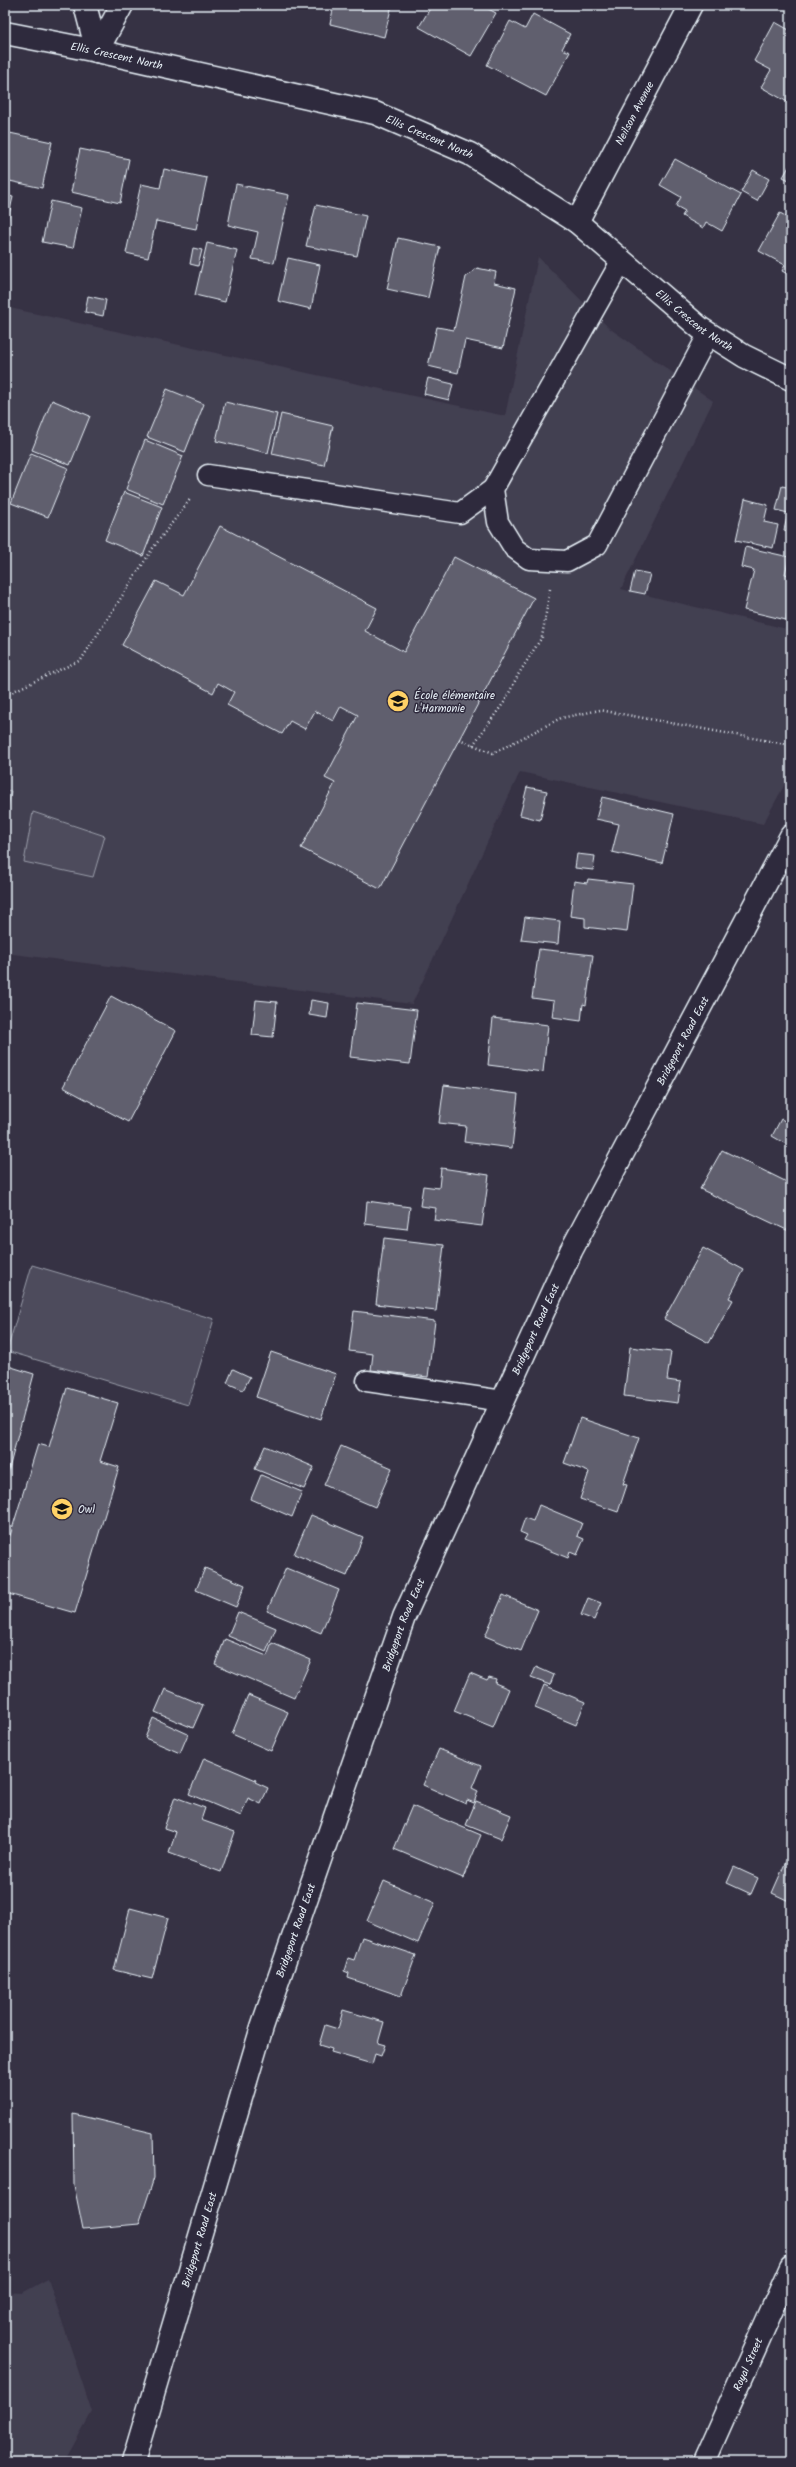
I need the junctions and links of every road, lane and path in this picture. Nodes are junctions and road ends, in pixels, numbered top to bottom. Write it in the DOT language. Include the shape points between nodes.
graph roads {
  1 [pos="85,5"];
  2 [pos="122,5"];
  3 [pos="691,5"];
  4 [pos="5,33"];
  5 [pos="97,51"];
  6 [pos="577,222"];
  7 [pos="622,260"];
  8 [pos="709,333"];
  9 [pos="791,379"];
  10 [pos="208,475"];
  11 [pos="493,489"];
  12 [pos="551,561"];
  13 [pos="5,695"];
  14 [pos="459,739"];
  15 [pos="472,745"];
  16 [pos="791,745"];
  17 [pos="791,836"];
  18 [pos="367,1381"];
  19 [pos="503,1401"];
  20 [pos="791,2267"];
  21 [pos="133,2462"];
  22 [pos="704,2462"];
  1 -- 5 [label="main road"];
  2 -- 5 [label="main road"];
  3 -- 6 [label="main road, Neilson Avenue"];
  4 -- 5 [label="main road, Ellis Crescent North"];
  5 -- 6 [label="main road, Ellis Crescent North" via="375,113 470,154"];
  6 -- 7 [label="main road, Ellis Crescent North"];
  7 -- 8 [label="main road, Ellis Crescent North"];
  7 -- 11 [label="lane"];
  8 -- 9 [label="main road, Ellis Crescent North" via="744,356"];
  8 -- 12 [label="lane" via="597,545 567,561"];
  10 -- 11 [label="lane" via="460,513"];
  10 -- 13 [label="path" via="153,548 81,660"];
  11 -- 12 [label="lane" via="498,522 514,548 529,559"];
  12 -- 15 [label="path" via="549,600 542,637 505,701"];
  14 -- 15 [label="path"];
  15 -- 16 [label="path" via="493,753 561,718 600,710"];
  17 -- 19 [label="main road, Bridgeport Road East" via="571,1251"];
  18 -- 19 [label="lane"];
  19 -- 21 [label="main road, Bridgeport Road East" via="404,1617 262,2027"];
  20 -- 22 [label="main road, Royal Street"];
}
